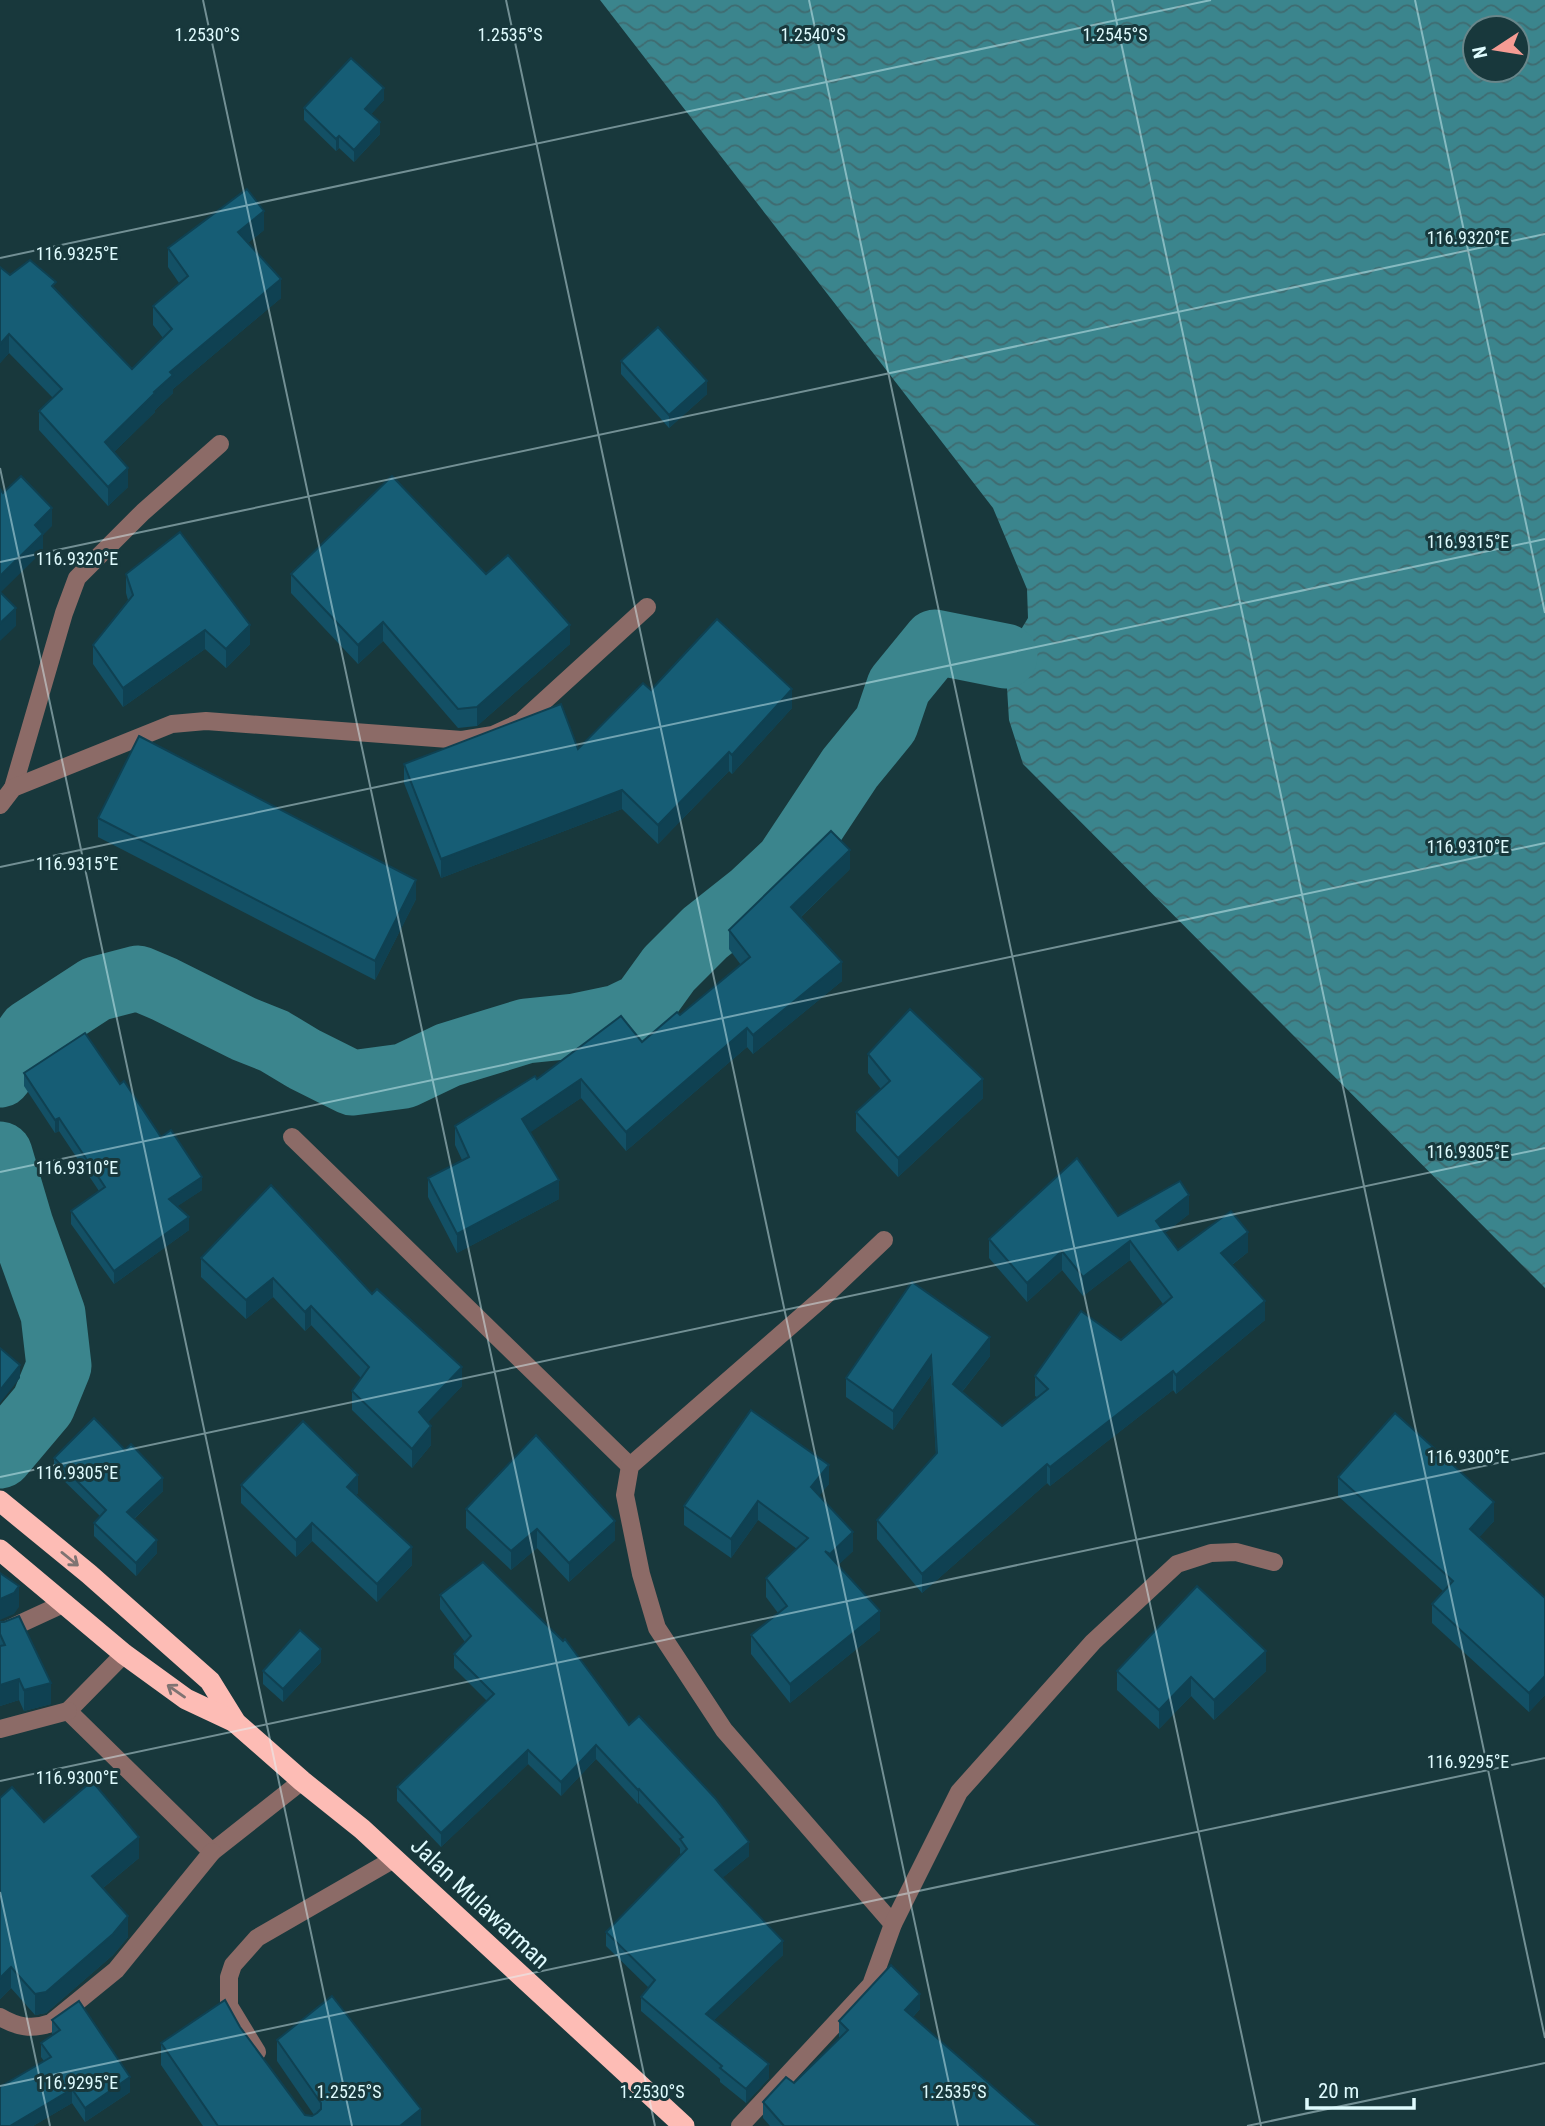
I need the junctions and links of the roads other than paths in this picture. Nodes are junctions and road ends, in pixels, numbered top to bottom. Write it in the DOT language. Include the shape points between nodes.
graph roads {
  1 [pos="220,444"];
  2 [pos="647,607"];
  3 [pos="13,788"];
  4 [pos="0,805"];
  5 [pos="292,1137"];
  6 [pos="884,1241"];
  7 [pos="630,1466"];
  8 [pos="0,1501"];
  9 [pos="0,1550"];
  10 [pos="1274,1562"];
  11 [pos="65,1603"];
  12 [pos="0,1633"];
  13 [pos="124,1654"];
  14 [pos="68,1712"];
  15 [pos="236,1723"];
  16 [pos="0,1729"];
  17 [pos="302,1781"];
  18 [pos="212,1852"];
  19 [pos="394,1859"];
  20 [pos="893,1924"];
  21 [pos="0,2017"];
  22 [pos="265,2063"];
  23 [pos="684,2126"];
  24 [pos="740,2126"];
  1 -- 3 [label="street" via="77,578"];
  2 -- 3 [label="street" via="521,722 493,736 462,740 206,721 172,724"];
  3 -- 4 [label="street"];
  5 -- 7 [label="street"];
  6 -- 7 [label="street"];
  7 -- 20 [label="street" via="625,1495 657,1628 724,1730"];
  8 -- 15 [label="highway, Jalan Mulawarman, one-way" via="209,1681"];
  9 -- 11 [label="highway, Jalan Mulawarman"];
  10 -- 20 [label="street" via="1236,1552 1211,1553 1177,1564 1093,1642 958,1792"];
  11 -- 12 [label="street"];
  11 -- 13 [label="highway, Jalan Mulawarman"];
  13 -- 14 [label="street"];
  15 -- 13 [label="highway, Jalan Mulawarman, one-way" via="186,1699"];
  14 -- 16 [label="street"];
  14 -- 18 [label="street"];
  15 -- 17 [label="highway, Jalan Mulawarman"];
  17 -- 18 [label="street"];
  17 -- 19 [label="highway, Jalan Mulawarman"];
  18 -- 21 [label="street" via="116,1970 51,2023 22,2027"];
  19 -- 22 [label="street" via="257,1938 233,1965 229,2006"];
  19 -- 23 [label="highway, Jalan Mulawarman"];
  20 -- 24 [label="street" via="871,1985"];
}
